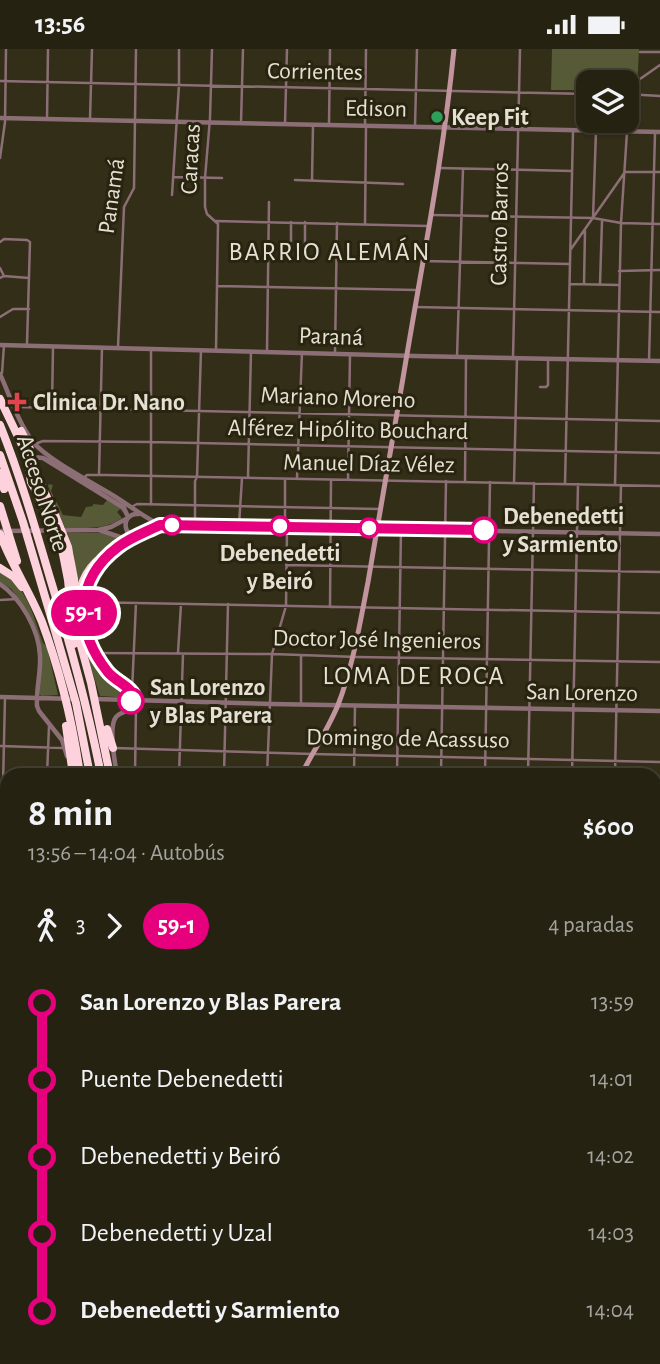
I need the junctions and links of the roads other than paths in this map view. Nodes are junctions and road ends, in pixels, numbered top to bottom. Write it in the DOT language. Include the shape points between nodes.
graph roads {
  1 [pos="6,49"];
  2 [pos="48,49"];
  3 [pos="92,49"];
  4 [pos="136,49"];
  5 [pos="179,49"];
  6 [pos="212,49"];
  7 [pos="243,49"];
  8 [pos="287,49"];
  9 [pos="330,49"];
  10 [pos="366,49"];
  11 [pos="417,49"];
  12 [pos="454,49"];
  13 [pos="520,49"];
  14 [pos="640,52"];
  15 [pos="660,52"];
  16 [pos="660,65"];
  17 [pos="640,79"];
  18 [pos="0,81"];
  19 [pos="5,81"];
  20 [pos="48,82"];
  21 [pos="91,83"];
  22 [pos="135,84"];
  23 [pos="179,85"];
  24 [pos="211,86"];
  25 [pos="242,87"];
  26 [pos="286,88"];
  27 [pos="329,89"];
  28 [pos="366,90"];
  29 [pos="416,91"];
  30 [pos="450,92"];
  31 [pos="519,93"];
  32 [pos="576,94"];
  33 [pos="639,95"];
  34 [pos="660,96"];
  35 [pos="3,118"];
  36 [pos="49,119"];
  37 [pos="90,120"];
  38 [pos="135,121"];
  39 [pos="177,122"];
  40 [pos="209,122"];
  41 [pos="241,123"];
  42 [pos="285,124"];
  43 [pos="313,124"];
  44 [pos="329,125"];
  45 [pos="366,126"];
  46 [pos="415,127"];
  47 [pos="446,127"];
  48 [pos="518,128"];
  49 [pos="573,131"];
  50 [pos="639,132"];
  51 [pos="658,132"];
  52 [pos="596,133"];
  53 [pos="627,133"];
  54 [pos="0,156"];
  55 [pos="439,169"];
  56 [pos="463,169"];
  57 [pos="518,170"];
  58 [pos="572,171"];
  59 [pos="625,172"];
  60 [pos="654,172"];
  61 [pos="660,172"];
  62 [pos="173,177"];
  63 [pos="222,178"];
  64 [pos="205,179"];
  65 [pos="295,180"];
  66 [pos="312,180"];
  67 [pos="366,181"];
  68 [pos="403,184"];
  69 [pos="172,195"];
  70 [pos="269,202"];
  71 [pos="430,215"];
  72 [pos="461,215"];
  73 [pos="517,216"];
  74 [pos="571,217"];
  75 [pos="593,218"];
  76 [pos="602,220"];
  77 [pos="216,221"];
  78 [pos="269,222"];
  79 [pos="291,222"];
  80 [pos="305,222"];
  81 [pos="337,223"];
  82 [pos="621,223"];
  83 [pos="653,223"];
  84 [pos="365,224"];
  85 [pos="660,224"];
  86 [pos="428,226"];
  87 [pos="585,229"];
  88 [pos="0,241"];
  89 [pos="291,241"];
  90 [pos="305,245"];
  91 [pos="571,249"];
  92 [pos="422,261"];
  93 [pos="460,261"];
  94 [pos="515,263"];
  95 [pos="570,264"];
  96 [pos="0,268"];
  97 [pos="652,270"];
  98 [pos="660,270"];
  99 [pos="619,271"];
  100 [pos="2,277"];
  101 [pos="29,278"];
  102 [pos="569,284"];
  103 [pos="584,284"];
  104 [pos="600,284"];
  105 [pos="619,285"];
  106 [pos="217,286"];
  107 [pos="268,287"];
  108 [pos="336,288"];
  109 [pos="417,290"];
  110 [pos="415,307"];
  111 [pos="459,308"];
  112 [pos="29,309"];
  113 [pos="514,309"];
  114 [pos="568,310"];
  115 [pos="619,311"];
  116 [pos="651,312"];
  117 [pos="660,312"];
  118 [pos="0,317"];
  119 [pos="2,345"];
  120 [pos="27,345"];
  121 [pos="53,346"];
  122 [pos="102,347"];
  123 [pos="118,347"];
  124 [pos="151,348"];
  125 [pos="201,349"];
  126 [pos="216,350"];
  127 [pos="251,351"];
  128 [pos="267,351"];
  129 [pos="302,352"];
  130 [pos="335,353"];
  131 [pos="350,353"];
  132 [pos="407,356"];
  133 [pos="457,357"];
  134 [pos="466,357"];
  135 [pos="515,358"];
  136 [pos="548,359"];
  137 [pos="567,359"];
  138 [pos="618,360"];
  139 [pos="649,361"];
  140 [pos="660,361"];
  141 [pos="1,375"];
  142 [pos="540,387"];
  143 [pos="0,392"];
  144 [pos="0,399"];
  145 [pos="15,407"];
  146 [pos="52,407"];
  147 [pos="101,408"];
  148 [pos="151,409"];
  149 [pos="200,411"];
  150 [pos="251,412"];
  151 [pos="300,413"];
  152 [pos="349,414"];
  153 [pos="396,417"];
  154 [pos="466,418"];
  155 [pos="515,419"];
  156 [pos="566,420"];
  157 [pos="617,421"];
  158 [pos="660,421"];
  159 [pos="1,428"];
  160 [pos="100,441"];
  161 [pos="151,442"];
  162 [pos="198,443"];
  163 [pos="35,444"];
  164 [pos="250,444"];
  165 [pos="298,445"];
  166 [pos="348,446"];
  167 [pos="391,448"];
  168 [pos="466,449"];
  169 [pos="515,450"];
  170 [pos="566,451"];
  171 [pos="616,452"];
  172 [pos="660,453"];
  173 [pos="0,455"];
  174 [pos="30,456"];
  175 [pos="31,467"];
  176 [pos="0,473"];
  177 [pos="99,475"];
  178 [pos="151,476"];
  179 [pos="197,477"];
  180 [pos="242,478"];
  181 [pos="248,478"];
  182 [pos="82,479"];
  183 [pos="285,479"];
  184 [pos="297,479"];
  185 [pos="331,479"];
  186 [pos="348,480"];
  187 [pos="386,480"];
  188 [pos="446,481"];
  189 [pos="465,482"];
  190 [pos="490,482"];
  191 [pos="514,483"];
  192 [pos="534,483"];
  193 [pos="565,484"];
  194 [pos="578,484"];
  195 [pos="615,485"];
  196 [pos="621,485"];
  197 [pos="660,485"];
  198 [pos="4,489"];
  199 [pos="32,496"];
  200 [pos="151,505"];
  201 [pos="0,506"];
  202 [pos="195,506"];
  203 [pos="131,507"];
  204 [pos="240,507"];
  205 [pos="285,508"];
  206 [pos="330,508"];
  207 [pos="381,509"];
  208 [pos="143,516"];
  209 [pos="127,518"];
  210 [pos="160,525"];
  211 [pos="195,525"];
  212 [pos="239,525"];
  213 [pos="286,526"];
  214 [pos="330,527"];
  215 [pos="378,528"];
  216 [pos="401,529"];
  217 [pos="98,530"];
  218 [pos="445,530"];
  219 [pos="489,530"];
  220 [pos="533,531"];
  221 [pos="0,532"];
  222 [pos="577,532"];
  223 [pos="144,533"];
  224 [pos="621,533"];
  225 [pos="660,534"];
  226 [pos="134,537"];
  227 [pos="117,548"];
  228 [pos="286,565"];
  229 [pos="330,566"];
  230 [pos="370,567"];
  231 [pos="0,568"];
  232 [pos="401,568"];
  233 [pos="445,568"];
  234 [pos="489,569"];
  235 [pos="532,570"];
  236 [pos="576,571"];
  237 [pos="620,572"];
  238 [pos="660,572"];
  239 [pos="0,584"];
  240 [pos="17,599"];
  241 [pos="0,600"];
  242 [pos="84,602"];
  243 [pos="136,603"];
  244 [pos="181,604"];
  245 [pos="228,604"];
  246 [pos="286,606"];
  247 [pos="35,607"];
  248 [pos="330,607"];
  249 [pos="363,607"];
  250 [pos="400,608"];
  251 [pos="444,609"];
  252 [pos="488,610"];
  253 [pos="531,611"];
  254 [pos="575,611"];
  255 [pos="619,612"];
  256 [pos="660,613"];
  257 [pos="78,628"];
  258 [pos="56,634"];
  259 [pos="51,652"];
  260 [pos="94,653"];
  261 [pos="133,654"];
  262 [pos="181,654"];
  263 [pos="272,654"];
  264 [pos="301,654"];
  265 [pos="226,655"];
  266 [pos="352,656"];
  267 [pos="398,657"];
  268 [pos="443,658"];
  269 [pos="487,659"];
  270 [pos="530,660"];
  271 [pos="575,661"];
  272 [pos="618,661"];
  273 [pos="660,662"];
  274 [pos="77,668"];
  275 [pos="89,673"];
  276 [pos="132,691"];
  277 [pos="3,697"];
  278 [pos="37,698"];
  279 [pos="181,702"];
  280 [pos="136,703"];
  281 [pos="226,703"];
  282 [pos="269,704"];
  283 [pos="301,705"];
  284 [pos="338,705"];
  285 [pos="355,705"];
  286 [pos="398,706"];
  287 [pos="442,707"];
  288 [pos="486,708"];
  289 [pos="529,709"];
  290 [pos="573,709"];
  291 [pos="617,711"];
  292 [pos="660,711"];
  293 [pos="49,723"];
  294 [pos="2,746"];
  295 [pos="48,747"];
  296 [pos="65,748"];
  297 [pos="113,748"];
  298 [pos="136,749"];
  299 [pos="181,750"];
  300 [pos="225,752"];
  301 [pos="267,753"];
  302 [pos="312,754"];
  303 [pos="354,755"];
  304 [pos="397,756"];
  305 [pos="441,757"];
  306 [pos="485,757"];
  307 [pos="528,758"];
  308 [pos="573,760"];
  309 [pos="616,761"];
  310 [pos="660,762"];
  311 [pos="2,768"];
  312 [pos="47,768"];
  313 [pos="70,768"];
  314 [pos="71,768"];
  315 [pos="79,768"];
  316 [pos="88,768"];
  317 [pos="100,768"];
  318 [pos="109,768"];
  319 [pos="116,768"];
  320 [pos="135,768"];
  321 [pos="180,768"];
  322 [pos="224,768"];
  323 [pos="267,768"];
  324 [pos="305,768"];
  325 [pos="354,768"];
  326 [pos="397,768"];
  327 [pos="441,768"];
  328 [pos="485,768"];
  329 [pos="528,768"];
  330 [pos="572,768"];
  331 [pos="616,768"];
  332 [pos="0,897"];
  333 [pos="0,918"];
  1 -- 19 [label="street"];
  2 -- 20 [label="street"];
  3 -- 21 [label="street"];
  4 -- 22 [label="street, Panamá"];
  5 -- 23 [label="street"];
  6 -- 24 [label="street, Caracas"];
  7 -- 25 [label="street"];
  8 -- 26 [label="street"];
  9 -- 27 [label="street"];
  10 -- 28 [label="street"];
  11 -- 29 [label="street"];
  12 -- 30 [label="main road"];
  13 -- 31 [label="street, Castro Barros"];
  14 -- 15 [label="street"];
  16 -- 17 [label="street"];
  18 -- 19 [label="street, Corrientes"];
  19 -- 20 [label="street, Corrientes"];
  19 -- 35 [label="street"];
  20 -- 21 [label="street, Corrientes"];
  20 -- 36 [label="street"];
  21 -- 22 [label="street, Corrientes"];
  21 -- 37 [label="street"];
  22 -- 23 [label="street, Corrientes"];
  22 -- 38 [label="street, Panamá"];
  23 -- 24 [label="street, Corrientes"];
  23 -- 39 [label="street"];
  24 -- 25 [label="street, Corrientes"];
  24 -- 40 [label="street, Caracas"];
  25 -- 26 [label="street, Corrientes"];
  25 -- 41 [label="street"];
  26 -- 27 [label="street, Corrientes"];
  26 -- 42 [label="street"];
  27 -- 28 [label="street, Corrientes"];
  27 -- 44 [label="street"];
  28 -- 29 [label="street, Corrientes"];
  28 -- 45 [label="street"];
  29 -- 30 [label="street, Corrientes"];
  29 -- 46 [label="street"];
  30 -- 31 [label="street, Corrientes"];
  30 -- 47 [label="main road"];
  31 -- 32 [label="street, Corrientes"];
  31 -- 48 [label="street, Castro Barros"];
  33 -- 34 [label="street"];
  35 -- 36 [label="street, Edison"];
  35 -- 54 [label="street"];
  36 -- 37 [label="street, Edison"];
  37 -- 38 [label="street, Edison"];
  38 -- 39 [label="street, Edison"];
  38 -- 123 [label="street, Panamá" via="134,188 124,207"];
  39 -- 40 [label="street, Edison"];
  39 -- 62 [label="street"];
  40 -- 41 [label="street, Edison"];
  40 -- 64 [label="street, Caracas"];
  41 -- 42 [label="street, Edison"];
  42 -- 43 [label="street, Edison"];
  43 -- 44 [label="street, Edison"];
  43 -- 66 [label="street"];
  44 -- 45 [label="street, Edison"];
  45 -- 46 [label="street, Edison"];
  45 -- 67 [label="street"];
  46 -- 47 [label="street, Edison"];
  47 -- 48 [label="street, Edison"];
  47 -- 55 [label="main road"];
  48 -- 49 [label="street, Edison"];
  48 -- 57 [label="street, Castro Barros"];
  49 -- 58 [label="street"];
  50 -- 51 [label="street, Edison"];
  51 -- 60 [label="street"];
  52 -- 75 [label="street"];
  53 -- 59 [label="street"];
  55 -- 56 [label="street"];
  55 -- 71 [label="main road"];
  56 -- 57 [label="street"];
  56 -- 72 [label="street"];
  57 -- 58 [label="street"];
  57 -- 73 [label="street, Castro Barros"];
  58 -- 74 [label="street"];
  59 -- 60 [label="street"];
  59 -- 75 [label="street"];
  59 -- 82 [label="street"];
  60 -- 61 [label="street"];
  60 -- 83 [label="street"];
  62 -- 64 [label="street"];
  62 -- 69 [label="street"];
  63 -- 64 [label="street"];
  64 -- 77 [label="street, Caracas" via="206,212"];
  65 -- 66 [label="street"];
  66 -- 67 [label="street"];
  67 -- 68 [label="street"];
  67 -- 84 [label="street"];
  70 -- 78 [label="street"];
  71 -- 72 [label="street"];
  71 -- 86 [label="main road"];
  72 -- 73 [label="street"];
  72 -- 93 [label="street"];
  73 -- 74 [label="street"];
  73 -- 94 [label="street, Castro Barros"];
  74 -- 75 [label="street"];
  74 -- 91 [label="street"];
  75 -- 76 [label="street"];
  75 -- 87 [label="street"];
  76 -- 82 [label="street"];
  76 -- 104 [label="street"];
  77 -- 78 [label="street"];
  77 -- 106 [label="street, Caracas"];
  78 -- 79 [label="street"];
  78 -- 107 [label="street"];
  79 -- 80 [label="street"];
  79 -- 89 [label="street"];
  80 -- 81 [label="street"];
  80 -- 90 [label="street"];
  81 -- 84 [label="street"];
  81 -- 108 [label="street"];
  82 -- 83 [label="street"];
  82 -- 99 [label="street"];
  83 -- 85 [label="street"];
  83 -- 97 [label="street"];
  84 -- 86 [label="street"];
  86 -- 92 [label="main road"];
  87 -- 91 [label="street"];
  87 -- 103 [label="street"];
  88 -- 101 [label="street" via="27,240"];
  91 -- 95 [label="street"];
  92 -- 93 [label="street"];
  92 -- 109 [label="main road"];
  93 -- 94 [label="street"];
  93 -- 111 [label="street"];
  94 -- 95 [label="street"];
  94 -- 113 [label="street, Castro Barros"];
  95 -- 102 [label="street"];
  96 -- 100 [label="street"];
  97 -- 98 [label="street"];
  97 -- 99 [label="street"];
  97 -- 116 [label="street"];
  99 -- 105 [label="street"];
  100 -- 101 [label="street"];
  101 -- 112 [label="street"];
  102 -- 103 [label="street"];
  102 -- 114 [label="street"];
  103 -- 104 [label="street"];
  104 -- 105 [label="street"];
  105 -- 115 [label="street"];
  106 -- 107 [label="street"];
  106 -- 126 [label="street, Caracas"];
  107 -- 108 [label="street"];
  107 -- 128 [label="street"];
  108 -- 109 [label="street"];
  108 -- 130 [label="street"];
  109 -- 110 [label="main road"];
  110 -- 111 [label="street"];
  110 -- 132 [label="main road"];
  111 -- 113 [label="street"];
  111 -- 133 [label="street"];
  112 -- 118 [label="street" via="13,309"];
  112 -- 120 [label="street"];
  113 -- 114 [label="street"];
  113 -- 135 [label="street, Castro Barros"];
  114 -- 115 [label="street"];
  114 -- 137 [label="street"];
  115 -- 116 [label="street"];
  115 -- 138 [label="street"];
  116 -- 117 [label="street"];
  116 -- 139 [label="street"];
  119 -- 120 [label="street, Paraná"];
  119 -- 141 [label="street"];
  120 -- 121 [label="street, Paraná"];
  121 -- 122 [label="street, Paraná"];
  121 -- 146 [label="street"];
  122 -- 123 [label="street, Paraná"];
  122 -- 147 [label="street"];
  123 -- 124 [label="street, Paraná"];
  124 -- 125 [label="street, Paraná"];
  124 -- 148 [label="street"];
  125 -- 126 [label="street, Paraná"];
  125 -- 149 [label="street"];
  126 -- 127 [label="street, Paraná"];
  127 -- 128 [label="street, Paraná"];
  127 -- 150 [label="street"];
  128 -- 129 [label="street, Paraná"];
  129 -- 130 [label="street, Paraná"];
  129 -- 151 [label="street"];
  130 -- 131 [label="street, Paraná"];
  131 -- 132 [label="street, Paraná"];
  131 -- 152 [label="street"];
  132 -- 133 [label="street, Paraná"];
  132 -- 153 [label="main road"];
  133 -- 134 [label="street, Paraná"];
  134 -- 135 [label="street, Paraná"];
  134 -- 154 [label="street"];
  135 -- 136 [label="street, Paraná"];
  135 -- 155 [label="street, Castro Barros"];
  136 -- 137 [label="street, Paraná"];
  136 -- 142 [label="street" via="547,386"];
  137 -- 138 [label="street, Paraná"];
  137 -- 156 [label="street"];
  138 -- 139 [label="street, Paraná"];
  138 -- 157 [label="street"];
  139 -- 140 [label="street, Paraná"];
  141 -- 145 [label="street"];
  143 -- 175 [label="highway" via="29,446"];
  144 -- 174 [label="highway"];
  145 -- 146 [label="street, Mariano Moreno"];
  145 -- 163 [label="street"];
  146 -- 147 [label="street, Mariano Moreno"];
  147 -- 148 [label="street, Mariano Moreno"];
  147 -- 160 [label="street"];
  148 -- 149 [label="street, Mariano Moreno"];
  148 -- 161 [label="street"];
  149 -- 150 [label="street, Mariano Moreno"];
  149 -- 162 [label="street"];
  150 -- 151 [label="street, Mariano Moreno"];
  150 -- 164 [label="street"];
  151 -- 152 [label="street, Mariano Moreno"];
  151 -- 165 [label="street"];
  152 -- 153 [label="street, Mariano Moreno"];
  152 -- 166 [label="street"];
  153 -- 154 [label="street, Mariano Moreno"];
  153 -- 167 [label="main road"];
  154 -- 155 [label="street, Mariano Moreno"];
  154 -- 168 [label="street"];
  155 -- 156 [label="street, Mariano Moreno"];
  155 -- 169 [label="street, Castro Barros"];
  156 -- 157 [label="street, Mariano Moreno"];
  156 -- 170 [label="street"];
  157 -- 158 [label="street, Mariano Moreno"];
  157 -- 171 [label="street"];
  159 -- 199 [label="highway"];
  159 -- 274 [label="highway, Acceso Norte"];
  160 -- 161 [label="street, Alférez Hipólito Bouchard"];
  160 -- 163 [label="street, Alférez Hipólito Bouchard"];
  160 -- 177 [label="street"];
  161 -- 162 [label="street, Alférez Hipólito Bouchard"];
  161 -- 178 [label="street"];
  162 -- 164 [label="street, Alférez Hipólito Bouchard"];
  162 -- 179 [label="street"];
  163 -- 174 [label="highway"];
  163 -- 182 [label="street"];
  164 -- 165 [label="street, Alférez Hipólito Bouchard"];
  164 -- 181 [label="street"];
  165 -- 166 [label="street, Alférez Hipólito Bouchard"];
  165 -- 184 [label="street"];
  166 -- 167 [label="street, Alférez Hipólito Bouchard"];
  166 -- 186 [label="street"];
  167 -- 168 [label="street, Alférez Hipólito Bouchard"];
  167 -- 187 [label="main road"];
  168 -- 169 [label="street, Alférez Hipólito Bouchard"];
  168 -- 189 [label="street"];
  169 -- 170 [label="street, Alférez Hipólito Bouchard"];
  169 -- 191 [label="street, Castro Barros"];
  170 -- 171 [label="street, Alférez Hipólito Bouchard"];
  170 -- 193 [label="street"];
  171 -- 172 [label="street, Alférez Hipólito Bouchard"];
  171 -- 195 [label="street"];
  173 -- 258 [label="highway, Acceso Norte"];
  174 -- 175 [label="highway"];
  174 -- 182 [label="street"];
  175 -- 257 [label="highway" via="69,552"];
  175 -- 274 [label="highway" via="31,482 60,541"];
  176 -- 198 [label="highway"];
  177 -- 178 [label="street, Manuel Díaz Vélez"];
  177 -- 182 [label="street, Manuel Díaz Vélez"];
  178 -- 179 [label="street, Manuel Díaz Vélez"];
  178 -- 200 [label="street"];
  179 -- 180 [label="street, Manuel Díaz Vélez"];
  179 -- 202 [label="street"];
  180 -- 181 [label="street, Manuel Díaz Vélez"];
  180 -- 204 [label="street"];
  181 -- 183 [label="street, Manuel Díaz Vélez"];
  182 -- 203 [label="street"];
  182 -- 209 [label="street" via="124,508"];
  183 -- 184 [label="street, Manuel Díaz Vélez"];
  183 -- 205 [label="street"];
  184 -- 185 [label="street, Manuel Díaz Vélez"];
  185 -- 186 [label="street, Manuel Díaz Vélez"];
  185 -- 206 [label="street"];
  186 -- 187 [label="street, Manuel Díaz Vélez"];
  187 -- 188 [label="street, Manuel Díaz Vélez"];
  187 -- 207 [label="main road"];
  188 -- 189 [label="street, Manuel Díaz Vélez"];
  188 -- 218 [label="street"];
  189 -- 190 [label="street, Manuel Díaz Vélez"];
  190 -- 191 [label="street, Manuel Díaz Vélez"];
  190 -- 219 [label="street"];
  191 -- 192 [label="street, Manuel Díaz Vélez"];
  192 -- 193 [label="street, Manuel Díaz Vélez"];
  192 -- 220 [label="street"];
  193 -- 194 [label="street, Manuel Díaz Vélez"];
  194 -- 195 [label="street, Manuel Díaz Vélez"];
  194 -- 222 [label="street"];
  195 -- 196 [label="street, Manuel Díaz Vélez"];
  196 -- 197 [label="street, Manuel Díaz Vélez"];
  196 -- 224 [label="street"];
  200 -- 202 [label="street"];
  200 -- 203 [label="street"];
  201 -- 258 [label="highway" via="16,558"];
  202 -- 204 [label="street"];
  202 -- 211 [label="street"];
  203 -- 208 [label="street"];
  204 -- 205 [label="street"];
  204 -- 212 [label="street"];
  205 -- 206 [label="street"];
  205 -- 213 [label="street"];
  206 -- 207 [label="street"];
  206 -- 214 [label="street"];
  207 -- 215 [label="main road"];
  208 -- 209 [label="street" via="135,513"];
  208 -- 210 [label="street"];
  208 -- 223 [label="street"];
  209 -- 217 [label="street"];
  209 -- 226 [label="street" via="125,527"];
  210 -- 211 [label="street"];
  210 -- 223 [label="street"];
  211 -- 212 [label="street"];
  212 -- 213 [label="street"];
  213 -- 214 [label="street"];
  213 -- 228 [label="street"];
  214 -- 215 [label="street"];
  214 -- 229 [label="street"];
  215 -- 216 [label="street"];
  215 -- 230 [label="main road"];
  216 -- 218 [label="street"];
  216 -- 232 [label="street"];
  217 -- 221 [label="street"];
  217 -- 226 [label="street"];
  218 -- 219 [label="street"];
  218 -- 233 [label="street"];
  219 -- 220 [label="street"];
  219 -- 234 [label="street"];
  220 -- 222 [label="street"];
  220 -- 235 [label="street"];
  221 -- 247 [label="highway"];
  222 -- 224 [label="street"];
  222 -- 236 [label="street"];
  223 -- 226 [label="street"];
  224 -- 225 [label="street"];
  224 -- 237 [label="street"];
  226 -- 227 [label="street"];
  227 -- 242 [label="street" via="93,575"];
  227 -- 257 [label="highway" via="96,561 84,577"];
  228 -- 229 [label="street"];
  228 -- 246 [label="street"];
  229 -- 230 [label="street"];
  229 -- 248 [label="street"];
  230 -- 232 [label="street"];
  230 -- 249 [label="main road"];
  231 -- 247 [label="highway" via="14,577"];
  232 -- 233 [label="street"];
  232 -- 250 [label="street"];
  233 -- 234 [label="street"];
  233 -- 251 [label="street"];
  234 -- 235 [label="street"];
  234 -- 252 [label="street"];
  235 -- 236 [label="street"];
  235 -- 253 [label="street"];
  236 -- 237 [label="street"];
  236 -- 254 [label="street"];
  237 -- 238 [label="street"];
  237 -- 255 [label="street"];
  239 -- 240 [label="street"];
  240 -- 241 [label="street"];
  240 -- 278 [label="street" via="40,651"];
  242 -- 243 [label="street"];
  242 -- 260 [label="street"];
  243 -- 244 [label="street"];
  243 -- 261 [label="street"];
  244 -- 245 [label="street"];
  244 -- 262 [label="street"];
  245 -- 246 [label="street"];
  245 -- 265 [label="street"];
  246 -- 248 [label="street"];
  246 -- 263 [label="street"];
  247 -- 259 [label="highway"];
  248 -- 249 [label="street"];
  249 -- 250 [label="street"];
  249 -- 266 [label="main road"];
  250 -- 251 [label="street"];
  250 -- 267 [label="street"];
  251 -- 252 [label="street"];
  251 -- 268 [label="street"];
  252 -- 253 [label="street"];
  252 -- 269 [label="street"];
  253 -- 254 [label="street"];
  253 -- 270 [label="street"];
  254 -- 255 [label="street"];
  254 -- 271 [label="street"];
  255 -- 256 [label="street"];
  255 -- 272 [label="street"];
  257 -- 275 [label="highway"];
  258 -- 316 [label="highway, Acceso Norte"];
  259 -- 314 [label="highway"];
  259 -- 315 [label="highway"];
  260 -- 261 [label="street, Doctor José Ingenieros"];
  260 -- 276 [label="street" via="110,675"];
  261 -- 262 [label="street, Doctor José Ingenieros"];
  261 -- 276 [label="street"];
  262 -- 265 [label="street, Doctor José Ingenieros"];
  262 -- 279 [label="street"];
  263 -- 264 [label="street, Doctor José Ingenieros"];
  263 -- 265 [label="street, Doctor José Ingenieros"];
  263 -- 282 [label="street"];
  264 -- 266 [label="street, Doctor José Ingenieros"];
  264 -- 283 [label="street"];
  265 -- 281 [label="street"];
  266 -- 267 [label="street, Doctor José Ingenieros"];
  266 -- 284 [label="main road"];
  267 -- 268 [label="street, Doctor José Ingenieros"];
  267 -- 286 [label="street"];
  268 -- 269 [label="street, Doctor José Ingenieros"];
  268 -- 287 [label="street"];
  269 -- 270 [label="street, Doctor José Ingenieros"];
  269 -- 288 [label="street"];
  270 -- 271 [label="street, Doctor José Ingenieros"];
  270 -- 289 [label="street"];
  271 -- 272 [label="street, Doctor José Ingenieros"];
  271 -- 290 [label="street"];
  272 -- 273 [label="street, Doctor José Ingenieros"];
  272 -- 291 [label="street"];
  274 -- 317 [label="highway, Acceso Norte"];
  275 -- 297 [label="highway"];
  275 -- 318 [label="highway"];
  276 -- 280 [label="street"];
  277 -- 278 [label="street, San Lorenzo"];
  277 -- 294 [label="street"];
  278 -- 280 [label="street, San Lorenzo"];
  278 -- 293 [label="street" via="38,709"];
  279 -- 280 [label="street, San Lorenzo"];
  279 -- 281 [label="street, San Lorenzo"];
  279 -- 299 [label="street"];
  280 -- 297 [label="street" via="115,719"];
  280 -- 298 [label="street"];
  281 -- 282 [label="street, San Lorenzo"];
  281 -- 300 [label="street"];
  282 -- 283 [label="street, San Lorenzo"];
  282 -- 301 [label="street"];
  283 -- 284 [label="street, San Lorenzo"];
  284 -- 285 [label="street, San Lorenzo"];
  284 -- 302 [label="main road"];
  285 -- 286 [label="street, San Lorenzo"];
  285 -- 303 [label="street"];
  286 -- 287 [label="street, San Lorenzo"];
  286 -- 304 [label="street"];
  287 -- 288 [label="street, San Lorenzo"];
  287 -- 305 [label="street"];
  288 -- 289 [label="street, San Lorenzo"];
  288 -- 306 [label="street"];
  289 -- 290 [label="street, San Lorenzo"];
  289 -- 307 [label="street"];
  290 -- 291 [label="street, San Lorenzo"];
  290 -- 308 [label="street"];
  291 -- 292 [label="street, San Lorenzo"];
  291 -- 309 [label="street"];
  293 -- 295 [label="street"];
  293 -- 296 [label="street"];
  294 -- 295 [label="street"];
  294 -- 311 [label="street"];
  295 -- 296 [label="street"];
  295 -- 312 [label="street"];
  296 -- 313 [label="street"];
  297 -- 298 [label="street, Domingo de Acassuso"];
  297 -- 319 [label="street"];
  298 -- 299 [label="street, Domingo de Acassuso"];
  298 -- 320 [label="street"];
  299 -- 300 [label="street, Domingo de Acassuso"];
  299 -- 321 [label="street"];
  300 -- 301 [label="street, Domingo de Acassuso"];
  300 -- 322 [label="street"];
  301 -- 302 [label="street, Domingo de Acassuso"];
  301 -- 323 [label="street"];
  302 -- 303 [label="street, Domingo de Acassuso"];
  302 -- 324 [label="main road"];
  303 -- 304 [label="street, Domingo de Acassuso"];
  303 -- 325 [label="street"];
  304 -- 305 [label="street, Domingo de Acassuso"];
  304 -- 326 [label="street"];
  305 -- 306 [label="street, Domingo de Acassuso"];
  305 -- 327 [label="street"];
  306 -- 307 [label="street, Domingo de Acassuso"];
  306 -- 328 [label="street"];
  307 -- 308 [label="street, Domingo de Acassuso"];
  307 -- 329 [label="street"];
  308 -- 309 [label="street, Domingo de Acassuso"];
  308 -- 330 [label="street"];
  309 -- 310 [label="street, Domingo de Acassuso"];
  309 -- 331 [label="street"];
  332 -- 333 [label="street"];
}
